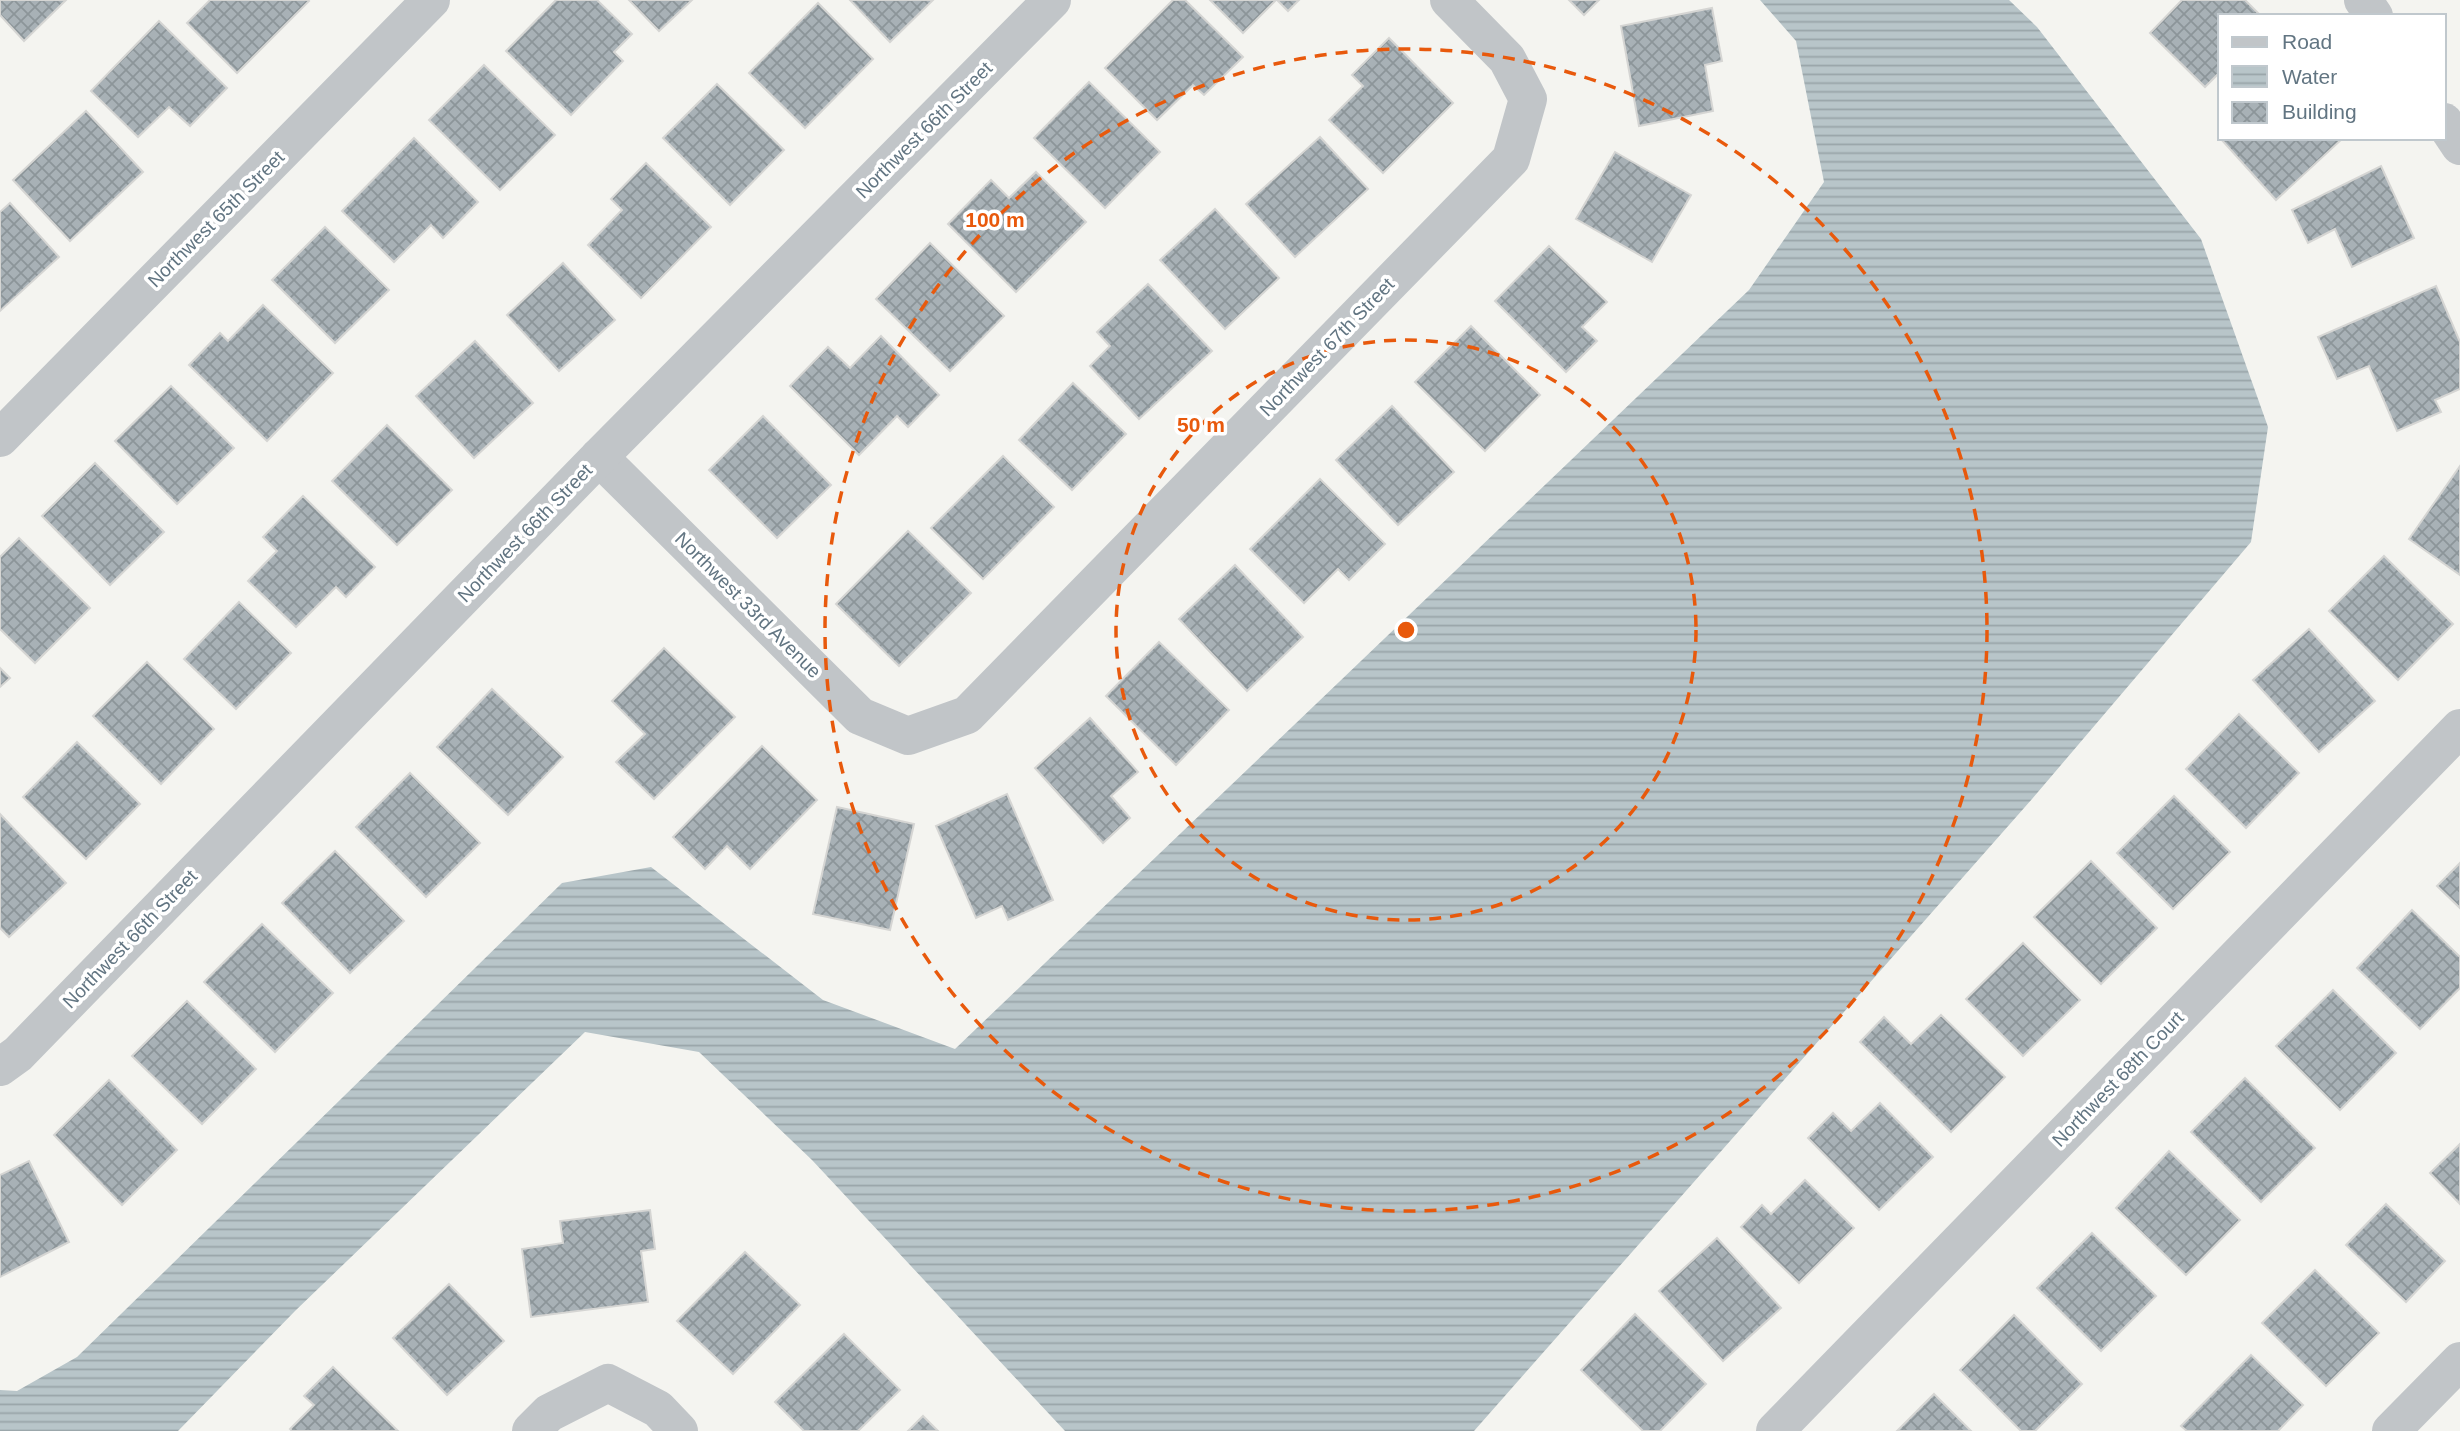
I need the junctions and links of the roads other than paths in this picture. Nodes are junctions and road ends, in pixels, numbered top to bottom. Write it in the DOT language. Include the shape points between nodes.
graph roads {
  1 [pos="431,0"];
  2 [pos="1052,0"];
  3 [pos="1449,0"];
  4 [pos="2446,125"];
  5 [pos="2460,146"];
  6 [pos="0,438"];
  7 [pos="599,457"];
  8 [pos="2460,728"];
  9 [pos="908,736"];
  10 [pos="0,1067"];
  11 [pos="2460,1361"];
  12 [pos="531,1431"];
  13 [pos="679,1431"];
  14 [pos="1775,1431"];
  15 [pos="2391,1431"];
  1 -- 6 [label="street, Northwest 65th Street"];
  2 -- 7 [label="street, Northwest 66th Street"];
  3 -- 9 [label="street, Northwest 67th Street" via="1507,59 1528,99 1511,159 967,715"];
  4 -- 5 [label="street"];
  7 -- 9 [label="street, Northwest 33rd Avenue" via="860,716"];
  7 -- 10 [label="street, Northwest 66th Street" via="18,1054"];
  8 -- 14 [label="street, Northwest 68th Court"];
  11 -- 15 [label="street"];
  12 -- 13 [label="street" via="549,1413 608,1384 658,1409"];
}
